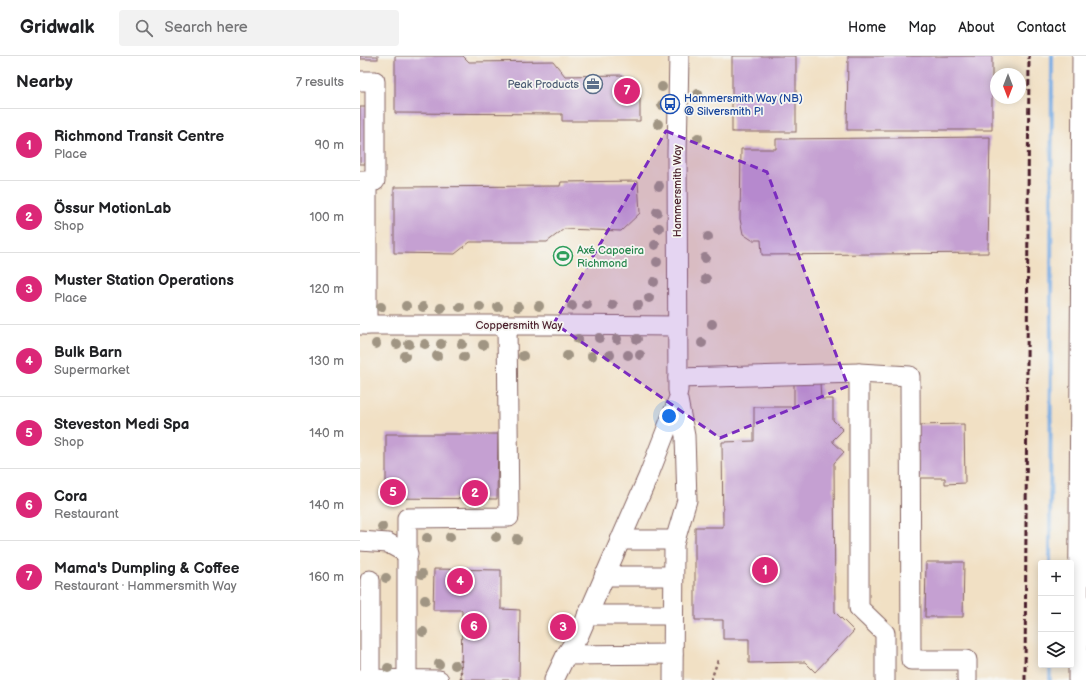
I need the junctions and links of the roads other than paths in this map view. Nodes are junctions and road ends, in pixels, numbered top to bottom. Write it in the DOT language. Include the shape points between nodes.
graph roads {
  1 [pos="679,56"];
  2 [pos="1082,56"];
  3 [pos="360,81"];
  4 [pos="364,181"];
  5 [pos="364,287"];
  6 [pos="364,325"];
  7 [pos="507,325"];
  8 [pos="677,326"];
  9 [pos="859,373"];
  10 [pos="678,378"];
  11 [pos="678,400"];
  12 [pos="620,540"];
  13 [pos="675,540"];
  14 [pos="360,541"];
  15 [pos="408,554"];
  16 [pos="604,576"];
  17 [pos="674,576"];
  18 [pos="370,580"];
  19 [pos="587,615"];
  20 [pos="673,615"];
  21 [pos="673,654"];
  22 [pos="566,655"];
  23 [pos="365,679"];
  24 [pos="407,679"];
  25 [pos="439,680"];
  26 [pos="554,680"];
  27 [pos="673,680"];
  28 [pos="885,680"];
  29 [pos="967,680"];
  30 [pos="1078,680"];
  1 -- 8 [label="street, Hammersmith Way"];
  2 -- 30 [label="street"];
  3 -- 4 [label="street" via="375,81 375,181"];
  4 -- 5 [label="street"];
  5 -- 6 [label="street"];
  6 -- 7 [label="street, Coppersmith Way"];
  7 -- 8 [label="street, Coppersmith Way"];
  7 -- 15 [label="street" via="508,517 407,518"];
  8 -- 10 [label="street, Hammersmith Way"];
  9 -- 10 [label="street"];
  9 -- 28 [label="street" via="859,608 885,633"];
  9 -- 29 [label="street" via="910,376 911,660 967,660"];
  10 -- 11 [label="street, Hammersmith Way"];
  11 -- 12 [label="street"];
  11 -- 13 [label="street" via="685,436 687,500"];
  12 -- 13 [label="street"];
  12 -- 16 [label="street"];
  13 -- 17 [label="street"];
  14 -- 15 [label="street" via="388,543"];
  15 -- 24 [label="street"];
  16 -- 17 [label="street"];
  16 -- 19 [label="street"];
  17 -- 20 [label="street"];
  18 -- 23 [label="street"];
  19 -- 20 [label="street"];
  19 -- 22 [label="street" via="579,635"];
  20 -- 21 [label="street"];
  21 -- 22 [label="street"];
  21 -- 27 [label="street"];
  22 -- 26 [label="street"];
  23 -- 24 [label="street"];
  24 -- 25 [label="street"];
}
